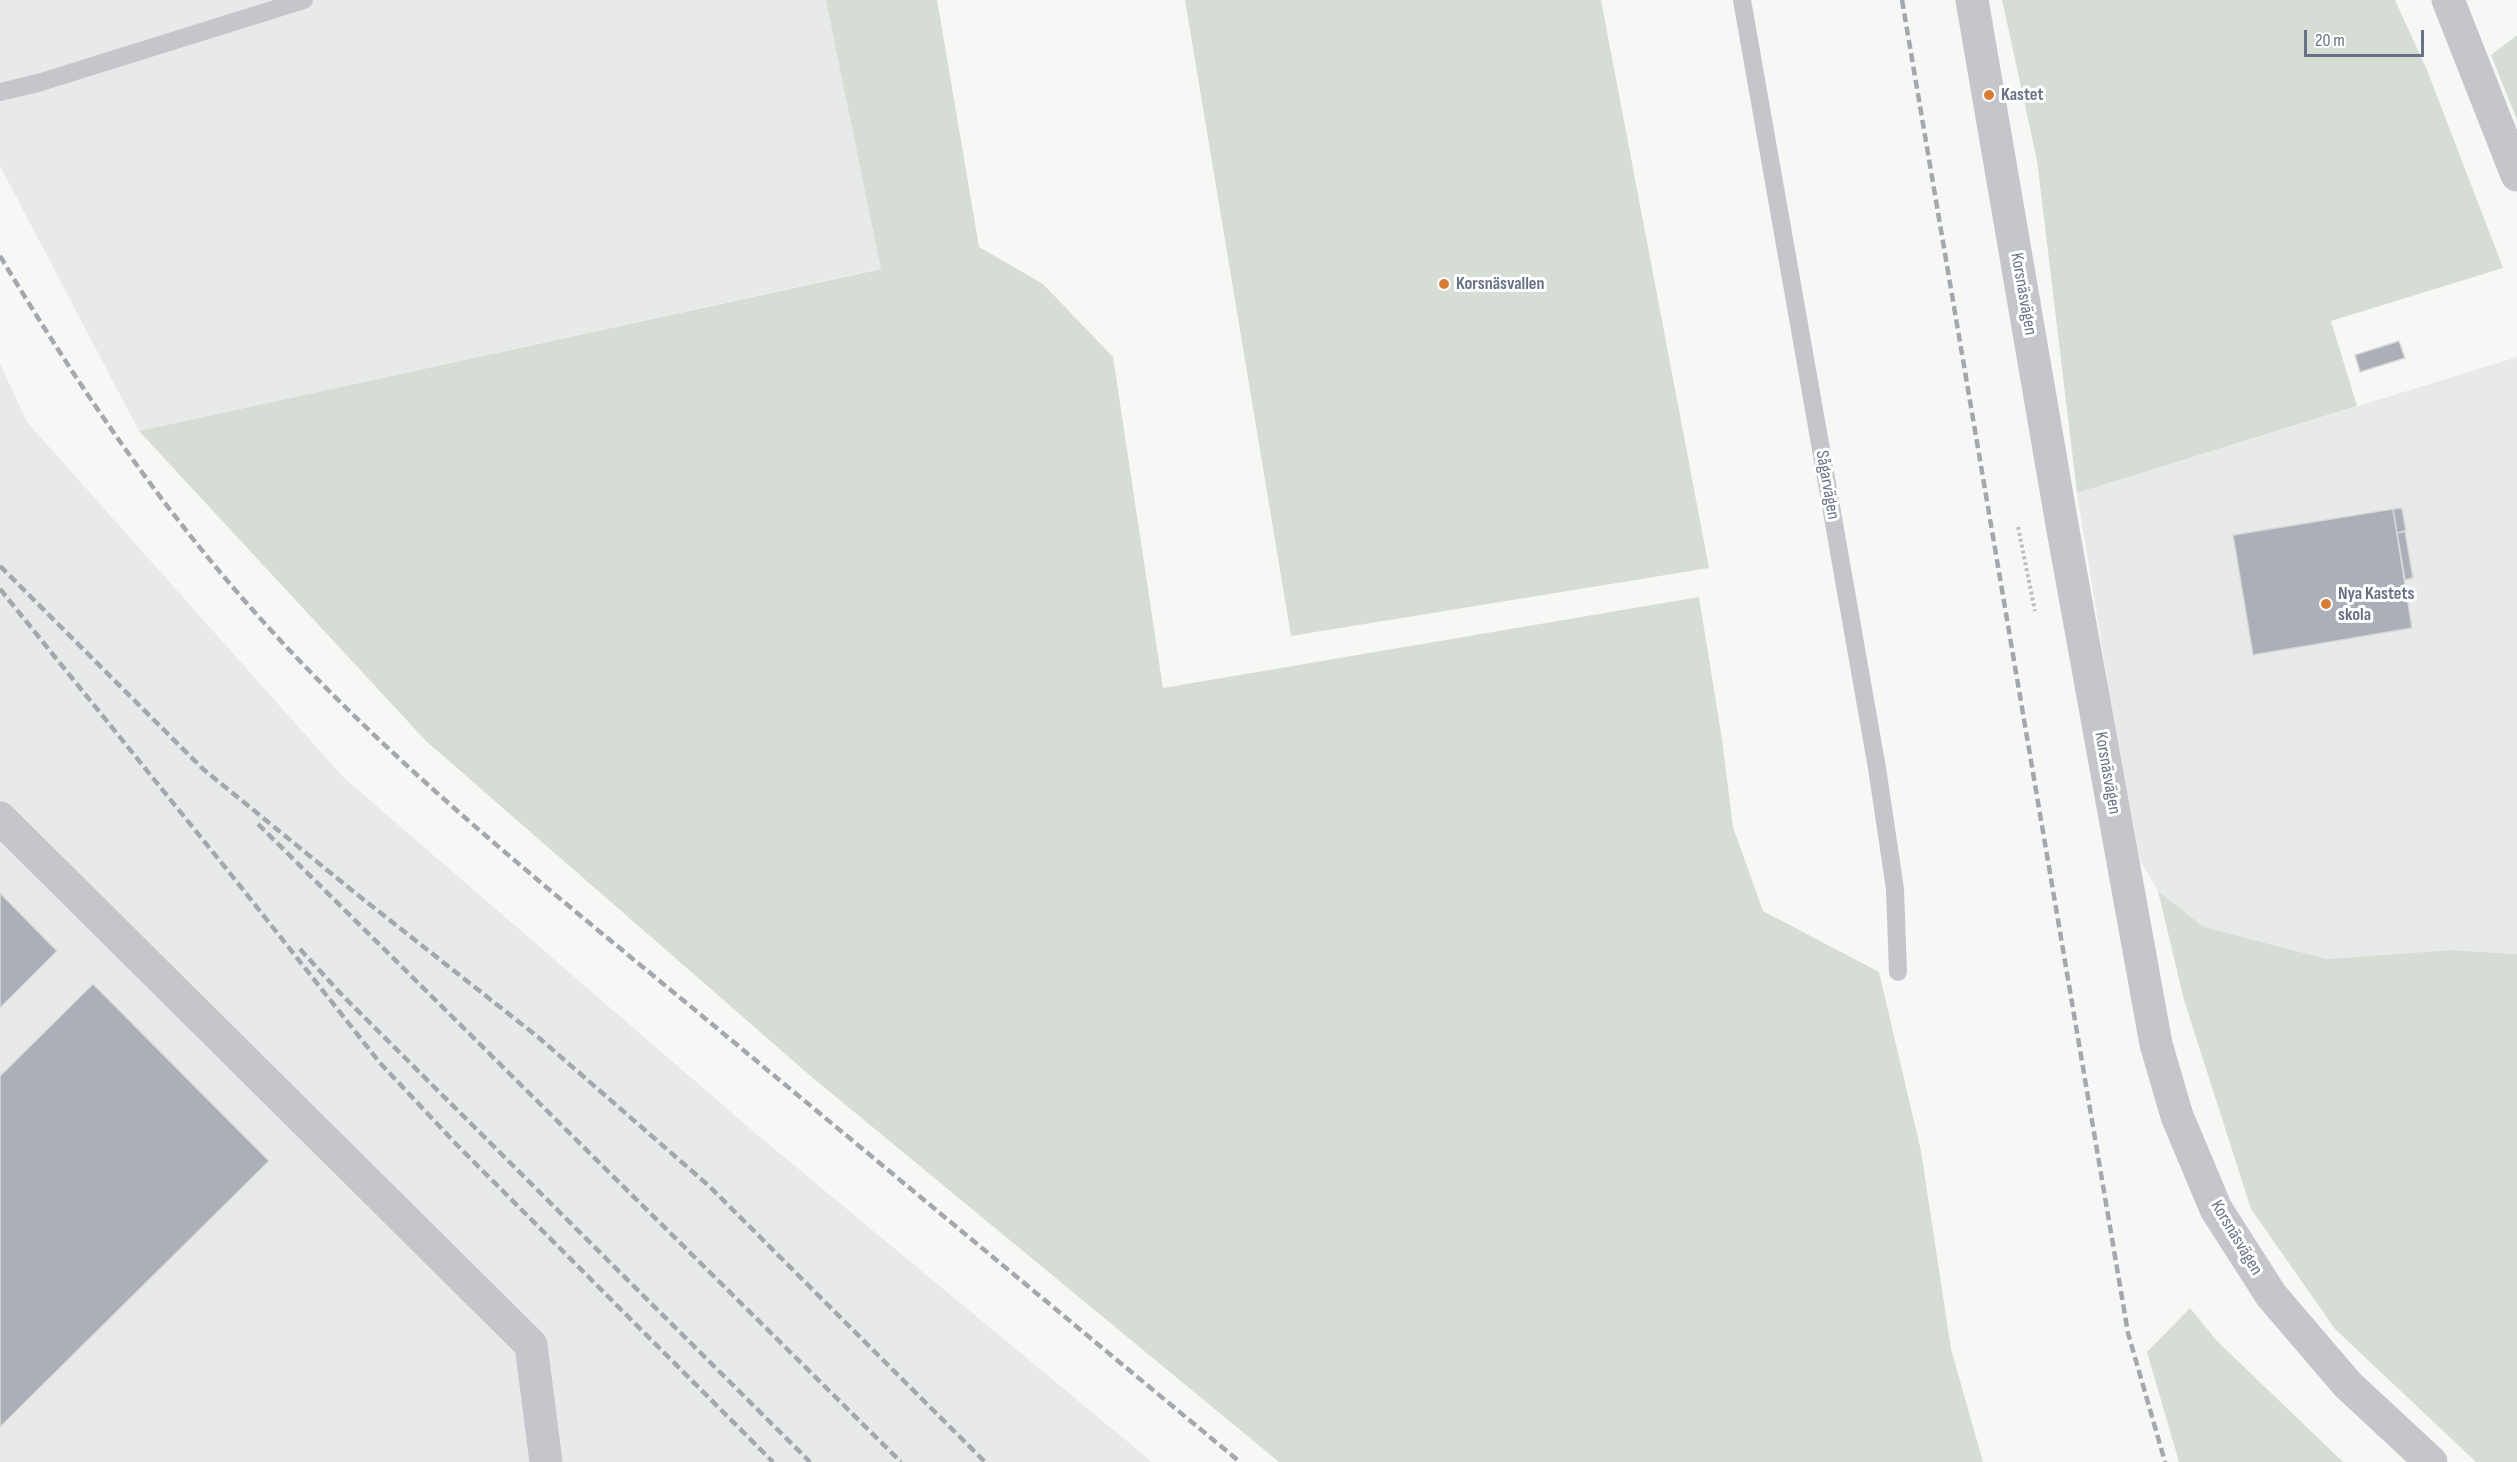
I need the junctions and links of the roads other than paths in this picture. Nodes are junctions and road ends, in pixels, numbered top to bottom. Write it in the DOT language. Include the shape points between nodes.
graph roads {
  1 [pos="304,0"];
  2 [pos="1742,0"];
  3 [pos="1972,0"];
  4 [pos="2448,0"];
  5 [pos="0,92"];
  6 [pos="2517,175"];
  7 [pos="0,818"];
  8 [pos="1898,972"];
  9 [pos="546,1462"];
  10 [pos="2431,1462"];
  1 -- 5 [label="lane"];
  2 -- 8 [label="lane, Sågarvägen" via="1877,768 1895,890"];
  3 -- 10 [label="street, Korsnäsvägen" via="2156,1044 2177,1116 2216,1209 2271,1295 2348,1384"];
  4 -- 6 [label="street"];
  7 -- 9 [label="street" via="531,1345"];
}
